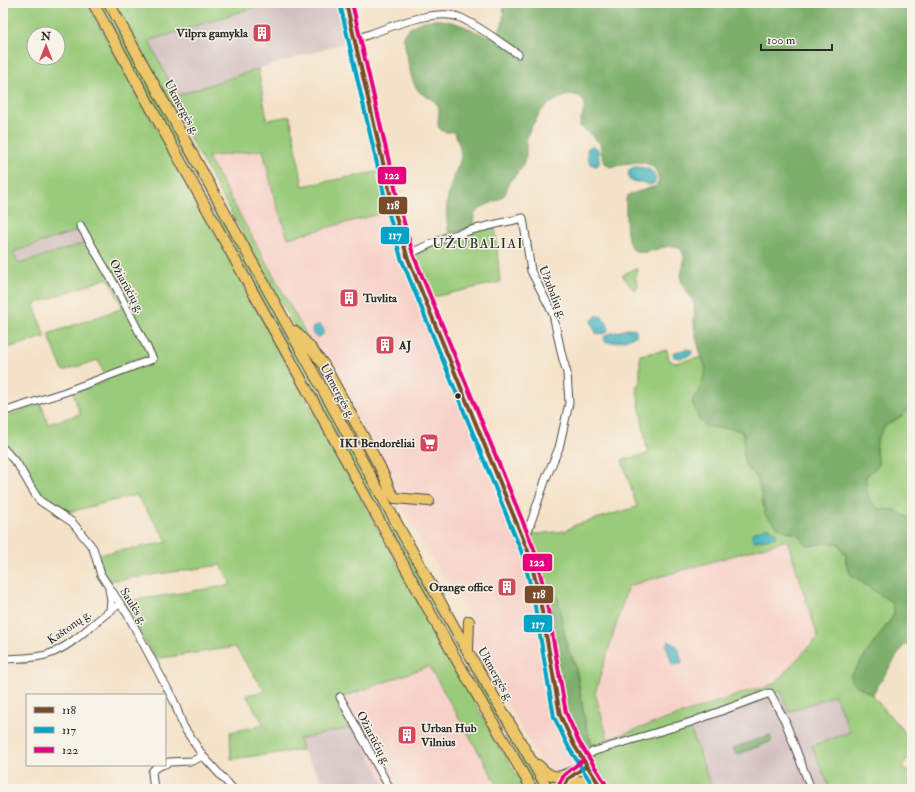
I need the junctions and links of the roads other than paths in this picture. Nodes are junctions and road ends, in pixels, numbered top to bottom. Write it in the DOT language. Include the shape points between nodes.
graph roads {
  1 [pos="93,3"];
  2 [pos="109,3"];
  3 [pos="346,3"];
  4 [pos="354,40"];
  5 [pos="518,54"];
  6 [pos="80,225"];
  7 [pos="407,256"];
  8 [pos="276,304"];
  9 [pos="3,412"];
  10 [pos="3,448"];
  11 [pos="428,501"];
  12 [pos="522,533"];
  13 [pos="107,585"];
  14 [pos="120,604"];
  15 [pos="110,610"];
  16 [pos="469,621"];
  17 [pos="468,652"];
  18 [pos="3,659"];
  19 [pos="340,697"];
  20 [pos="528,755"];
  21 [pos="204,756"];
  22 [pos="584,761"];
  23 [pos="166,764"];
  24 [pos="160,766"];
  25 [pos="600,786"];
  26 [pos="156,789"];
  27 [pos="233,789"];
  28 [pos="390,789"];
  29 [pos="532,789"];
  30 [pos="548,789"];
  31 [pos="563,789"];
  32 [pos="811,789"];
  1 -- 29 [label="highway" via="452,652"];
  2 -- 8 [label="highway, Ukmergės g."];
  3 -- 4 [label="main road"];
  4 -- 5 [label="street" via="425,17 452,15 477,26"];
  4 -- 7 [label="main road"];
  6 -- 9 [label="street, Ožiarūčių g." via="153,359"];
  7 -- 12 [label="main road"];
  7 -- 12 [label="street, Užubalių g." via="461,232 523,218 531,271 555,321 568,380 569,403 557,453 528,531"];
  8 -- 11 [label="highway" via="285,312 295,332 324,365 380,467 391,495 395,498"];
  8 -- 17 [label="highway, Ukmergės g."];
  10 -- 13 [label="street, Saulės g." via="18,465 40,501 72,522 93,548 101,575"];
  12 -- 22 [label="main road" via="536,577 560,715"];
  13 -- 14 [label="street, Saulės g."];
  13 -- 15 [label="street" via="111,600"];
  14 -- 15 [label="street, Kaštonų g."];
  14 -- 21 [label="street, Saulės g." via="174,701 183,726"];
  15 -- 18 [label="street, Kaštonų g." via="67,645 49,654"];
  16 -- 17 [label="highway"];
  17 -- 20 [label="highway, Ukmergės g."];
  19 -- 28 [label="street, Ožiarūčių g."];
  20 -- 22 [label="highway" via="544,771 554,776 566,776"];
  20 -- 30 [label="highway, Ukmergės g."];
  21 -- 23 [label="street" via="192,761"];
  21 -- 27 [label="street, Saulės g."];
  22 -- 25 [label="main road"];
  22 -- 31 [label="highway"];
  22 -- 32 [label="street" via="595,752 691,722 770,693 785,721"];
  24 -- 26 [label="street" via="152,772"];
  25 -- 31 [label="highway" via="581,780"];
}
